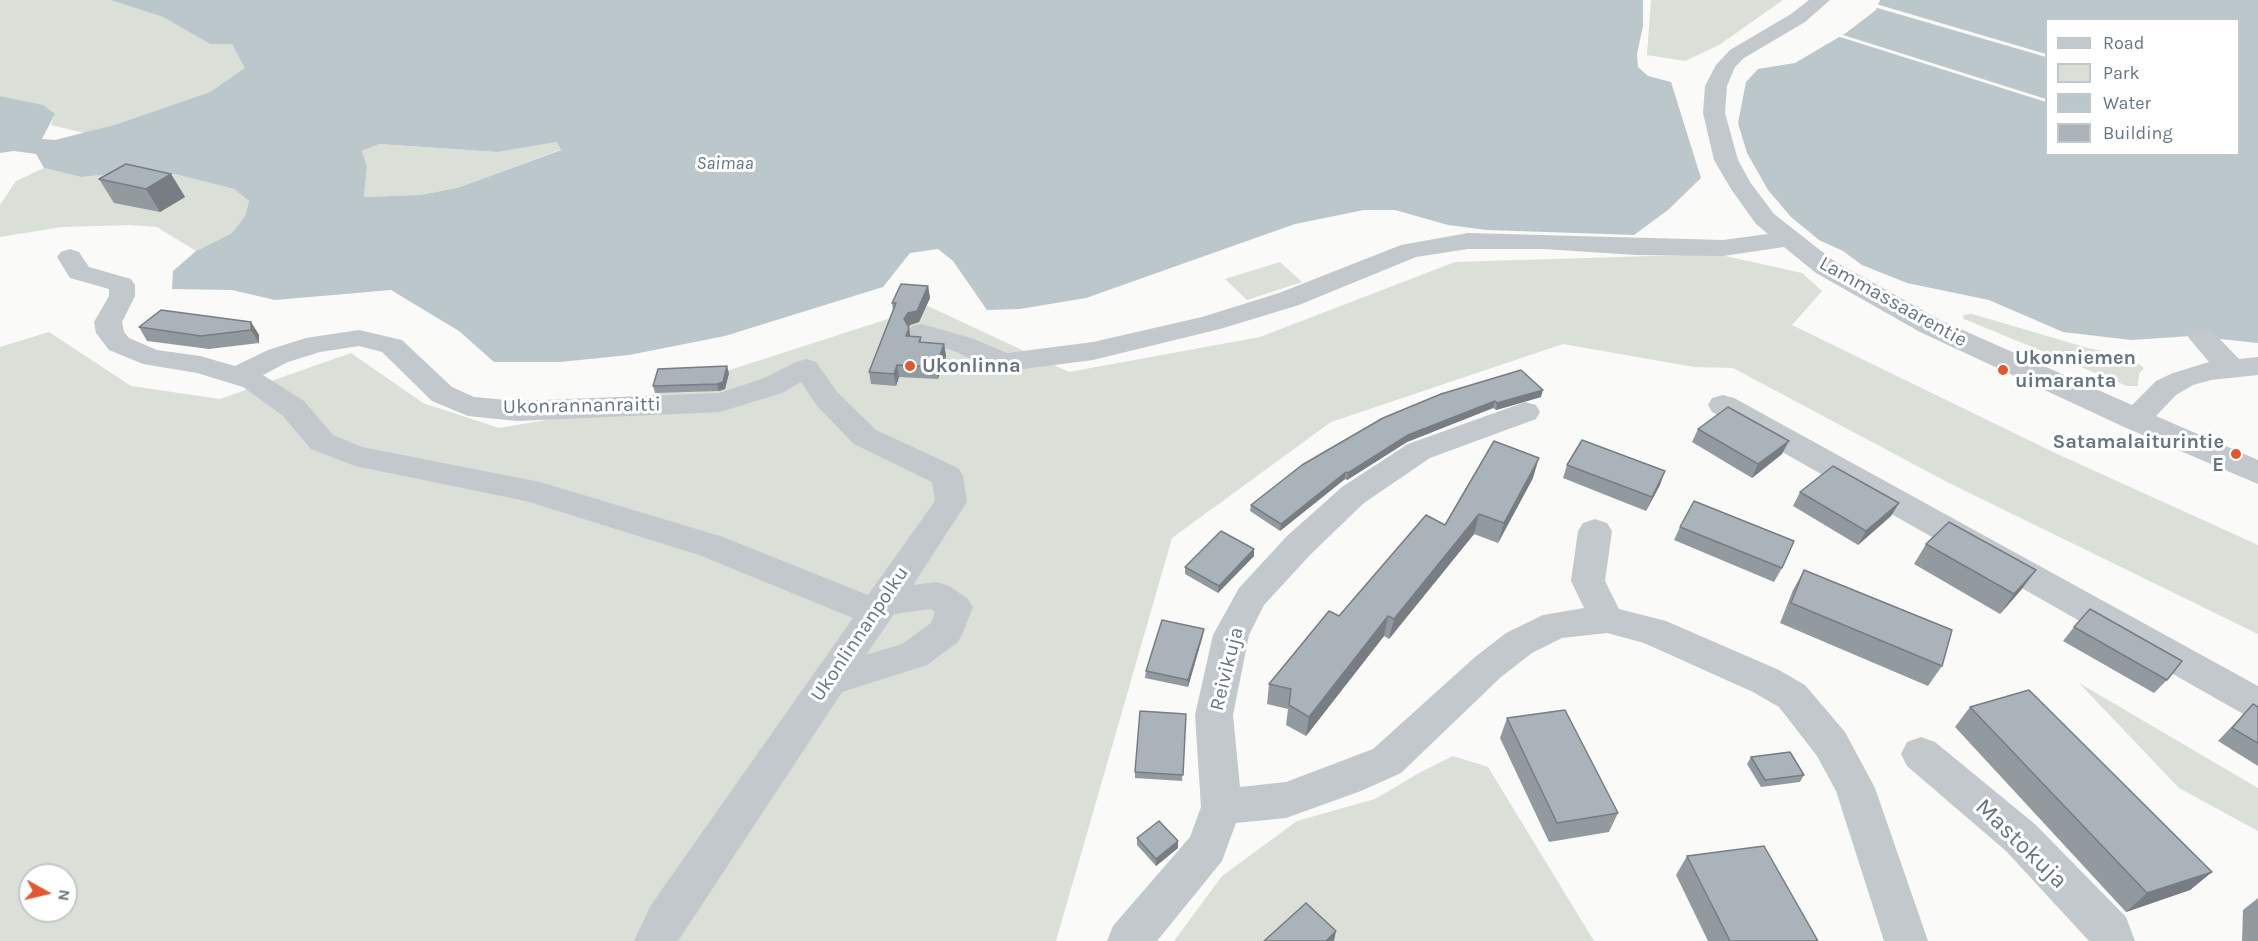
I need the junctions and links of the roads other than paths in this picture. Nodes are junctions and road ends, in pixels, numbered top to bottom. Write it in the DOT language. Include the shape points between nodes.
graph roads {
  1 [pos="1821,0"];
  2 [pos="1787,239"];
  3 [pos="70,257"];
  4 [pos="922,332"];
  5 [pos="2202,337"];
  6 [pos="2245,367"];
  7 [pos="806,368"];
  8 [pos="238,376"];
  9 [pos="1724,405"];
  10 [pos="1525,412"];
  11 [pos="2135,420"];
  12 [pos="2258,473"];
  13 [pos="1595,531"];
  14 [pos="878,607"];
  15 [pos="1607,619"];
  16 [pos="830,681"];
  17 [pos="2258,704"];
  18 [pos="1921,754"];
  19 [pos="1221,807"];
  20 [pos="656,941"];
  21 [pos="1129,941"];
  22 [pos="1906,941"];
  23 [pos="2113,941"];
  1 -- 2 [label="street, Lammassaarentie" via="1737,54 1726,65 1716,86 1714,113 1726,160 1752,203"];
  2 -- 4 [label="street" via="1723,248 1544,241 1468,241 1433,246 1410,250 1289,299 1210,323 1092,351 1007,362"];
  2 -- 11 [label="street, Lammassaarentie" via="1905,313"];
  3 -- 8 [label="street" via="79,272 122,285 122,296 108,322 110,333 119,344 153,358"];
  5 -- 6 [label="street"];
  6 -- 11 [label="street" via="2208,371 2172,385"];
  7 -- 8 [label="street, Ukonrannanraitti" via="772,386 720,402 517,411 468,406 442,394 392,346 359,338 316,344 278,356"];
  7 -- 14 [label="street, Ukonlinnanpolku" via="827,399 865,437 947,476 951,502"];
  8 -- 14 [label="street" via="253,381 293,408 322,442 355,456 529,490 711,546"];
  9 -- 17 [label="street"];
  10 -- 19 [label="street, Reivikuja" via="1419,451 1353,495 1251,597 1231,635 1214,715"];
  11 -- 12 [label="street, Lammassaarentie"];
  13 -- 15 [label="street" via="1588,581"];
  14 -- 16 [label="street, Ukonlinnanpolku"];
  14 -- 16 [label="street" via="937,595 955,607 945,632 914,655"];
  15 -- 19 [label="street" via="1556,625 1519,643 1387,761 1286,800"];
  15 -- 22 [label="street" via="1653,631 1734,664 1792,696 1831,744 1855,788"];
  16 -- 20 [label="street, Ukonlinnanpolku" via="666,920"];
  18 -- 23 [label="street, Mastokuja" via="2021,838 2110,932"];
  19 -- 21 [label="street, Reivikuja" via="1207,848"];
}
